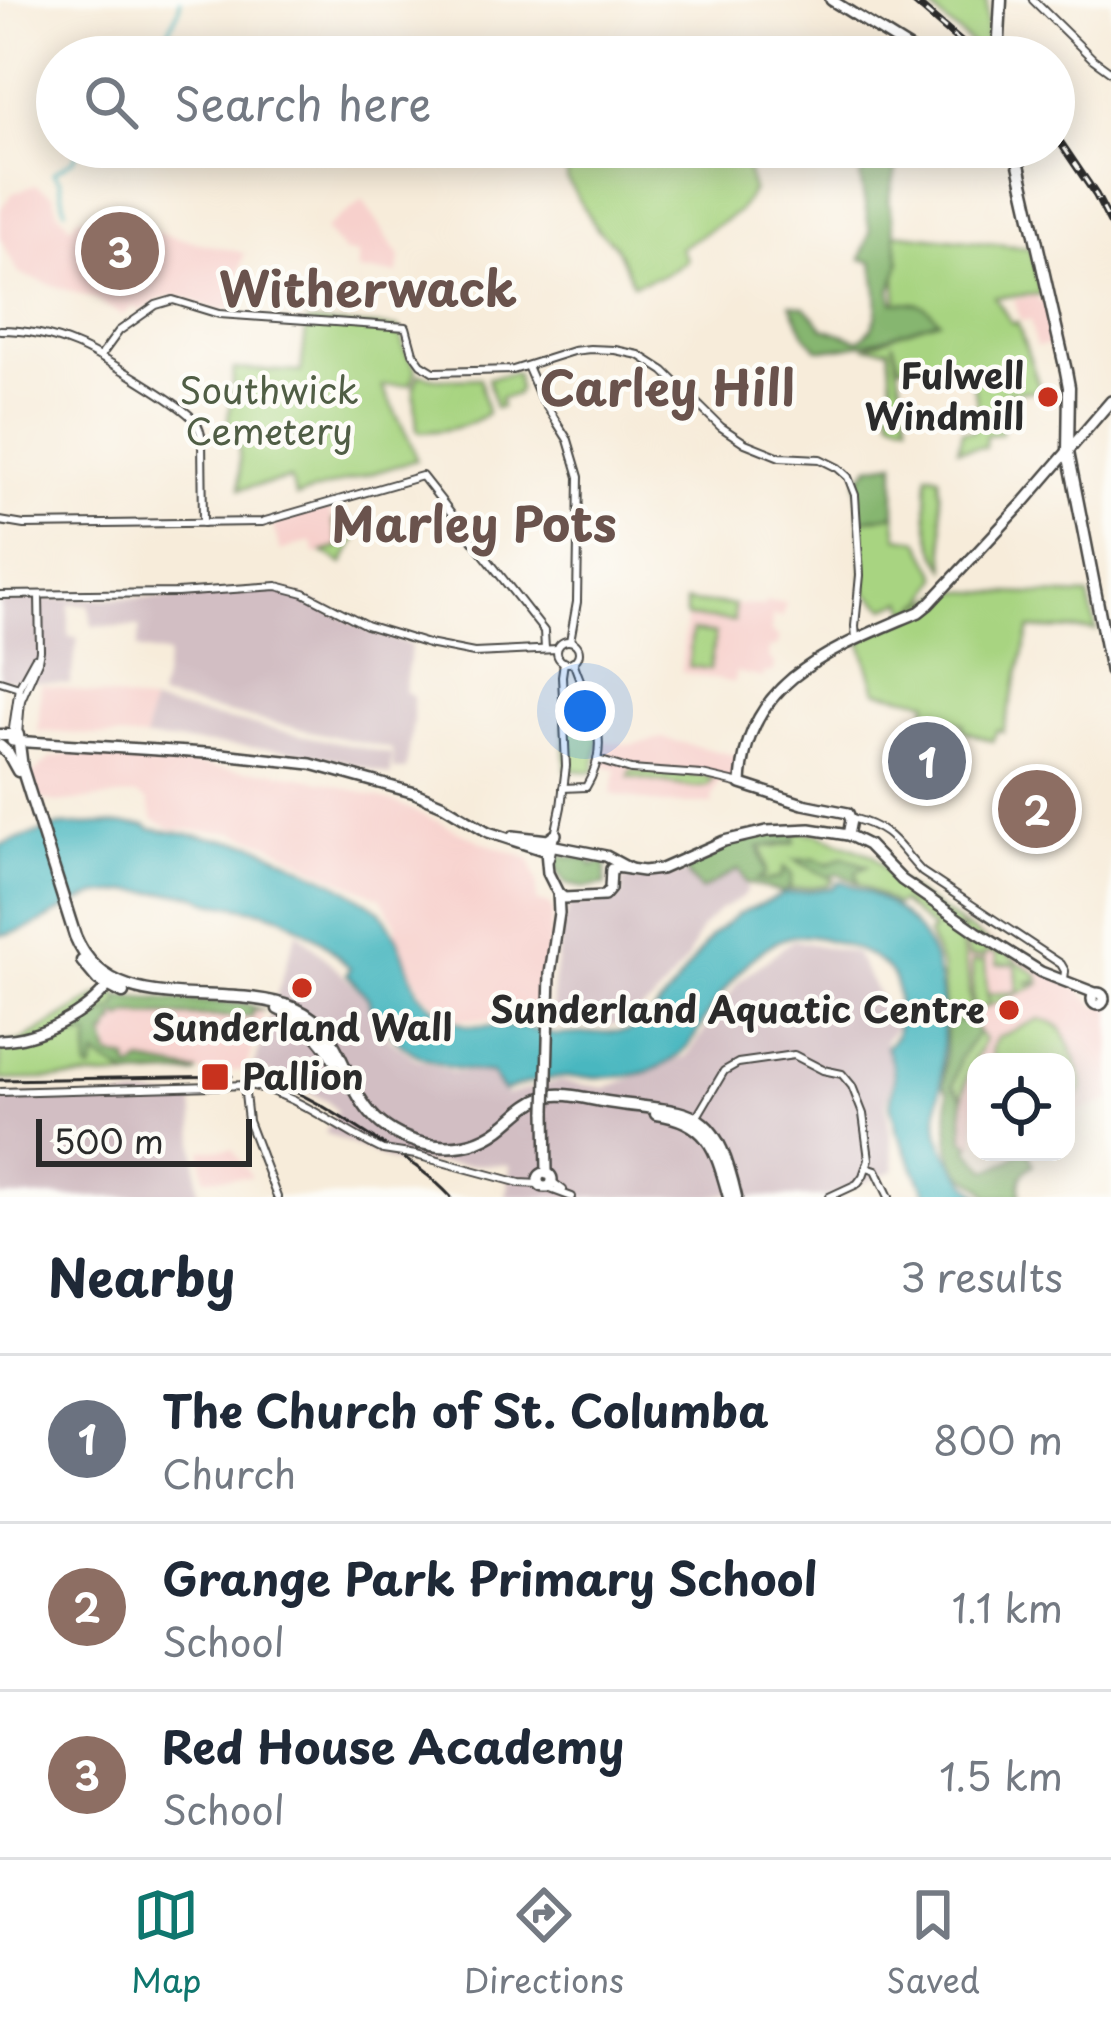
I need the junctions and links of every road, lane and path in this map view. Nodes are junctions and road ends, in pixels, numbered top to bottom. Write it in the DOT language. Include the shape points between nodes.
graph roads {
  1 [pos="831,0"];
  2 [pos="1001,0"];
  3 [pos="1033,0"];
  4 [pos="889,36"];
  5 [pos="999,36"];
  6 [pos="1070,36"];
  7 [pos="1075,41"];
  8 [pos="1111,72"];
  9 [pos="1020,168"];
  10 [pos="0,330"];
  11 [pos="100,357"];
  12 [pos="527,366"];
  13 [pos="1111,401"];
  14 [pos="1073,442"];
  15 [pos="1058,464"];
  16 [pos="1073,472"];
  17 [pos="0,521"];
  18 [pos="203,523"];
  19 [pos="0,595"];
  20 [pos="39,595"];
  21 [pos="856,639"];
  22 [pos="570,641"];
  23 [pos="545,649"];
  24 [pos="557,649"];
  25 [pos="568,662"];
  26 [pos="1111,672"];
  27 [pos="0,681"];
  28 [pos="21,688"];
  29 [pos="9,739"];
  30 [pos="598,760"];
  31 [pos="20,770"];
  32 [pos="741,784"];
  33 [pos="563,788"];
  34 [pos="847,820"];
  35 [pos="558,842"];
  36 [pos="602,855"];
  37 [pos="549,862"];
  38 [pos="631,869"];
  39 [pos="611,872"];
  40 [pos="561,895"];
  41 [pos="577,898"];
  42 [pos="560,913"];
  43 [pos="70,928"];
  44 [pos="95,977"];
  45 [pos="1064,980"];
  46 [pos="110,984"];
  47 [pos="1100,997"];
  48 [pos="86,1006"];
  49 [pos="0,1040"];
  50 [pos="246,1084"];
  51 [pos="0,1092"];
  52 [pos="704,1105"];
  53 [pos="694,1122"];
  54 [pos="707,1128"];
  55 [pos="559,1166"];
  56 [pos="867,1167"];
  57 [pos="544,1177"];
  58 [pos="274,1194"];
  59 [pos="729,1195"];
  60 [pos="571,1197"];
  61 [pos="829,1197"];
  62 [pos="889,1197"];
  1 -- 4 [label="main road"];
  2 -- 5 [label="highway"];
  3 -- 6 [label="street"];
  7 -- 8 [label="street"];
  9 -- 14 [label="highway" via="1066,370"];
  10 -- 11 [label="street" via="51,337"];
  11 -- 12 [label="street" via="118,331 163,302 181,300 238,316 406,327 413,353 434,372"];
  11 -- 18 [label="street" via="199,427"];
  12 -- 21 [label="street" via="573,351 623,351 654,363 745,443 780,457 830,462 855,495"];
  12 -- 22 [label="street" via="568,440 579,478"];
  13 -- 14 [label="main road"];
  14 -- 15 [label="main road"];
  14 -- 16 [label="highway"];
  15 -- 16 [label="highway"];
  15 -- 21 [label="main road" via="929,604"];
  16 -- 26 [label="highway"];
  17 -- 18 [label="street"];
  18 -- 23 [label="street" via="262,522 422,476 544,631"];
  19 -- 20 [label="street"];
  20 -- 23 [label="street" via="277,586 428,644 474,653"];
  20 -- 28 [label="street" via="38,662"];
  21 -- 32 [label="main road" via="765,705"];
  22 -- 24 [label="street"];
  22 -- 25 [label="street" via="578,656"];
  23 -- 24 [label="street"];
  24 -- 25 [label="street"];
  25 -- 30 [label="street" via="591,702"];
  25 -- 33 [label="street"];
  27 -- 28 [label="street"];
  28 -- 29 [label="street"];
  29 -- 31 [label="highway"];
  29 -- 31 [label="highway"];
  29 -- 35 [label="main road" via="312,760 428,794 513,836"];
  29 -- 37 [label="main road" via="311,764 426,797 488,832 542,848"];
  30 -- 32 [label="street"];
  30 -- 33 [label="street" via="586,787"];
  31 -- 43 [label="highway"];
  32 -- 34 [label="main road"];
  33 -- 35 [label="street"];
  34 -- 38 [label="main road" via="755,832 670,867"];
  34 -- 45 [label="main road" via="929,900"];
  34 -- 45 [label="street" via="887,832 926,875 1063,966"];
  35 -- 36 [label="main road"];
  35 -- 37 [label="main road"];
  36 -- 38 [label="main road"];
  36 -- 39 [label="main road"];
  37 -- 40 [label="main road"];
  38 -- 39 [label="main road"];
  39 -- 41 [label="main road" via="606,895"];
  40 -- 41 [label="main road"];
  40 -- 42 [label="main road"];
  41 -- 42 [label="main road"];
  42 -- 57 [label="main road, bridge" via="550,974"];
  43 -- 44 [label="highway"];
  43 -- 46 [label="highway"];
  44 -- 46 [label="highway"];
  44 -- 48 [label="main road" via="98,993"];
  45 -- 47 [label="main road"];
  46 -- 48 [label="main road"];
  46 -- 53 [label="highway" via="301,1011 323,1028 372,1115 423,1143 478,1142 556,1095 673,1109"];
  48 -- 49 [label="main road" via="32,1035"];
  50 -- 51 [label="street"];
  50 -- 57 [label="street, bridge" via="383,1150 515,1180"];
  50 -- 58 [label="street" via="248,1121"];
  52 -- 53 [label="street"];
  52 -- 54 [label="street"];
  52 -- 56 [label="street" via="738,1063 794,1055 853,1086"];
  53 -- 54 [label="highway"];
  53 -- 59 [label="highway" via="713,1147"];
  54 -- 59 [label="highway" via="726,1156"];
  55 -- 57 [label="main road"];
  56 -- 61 [label="street" via="857,1184"];
  56 -- 62 [label="street"];
  57 -- 60 [label="street"];
}
